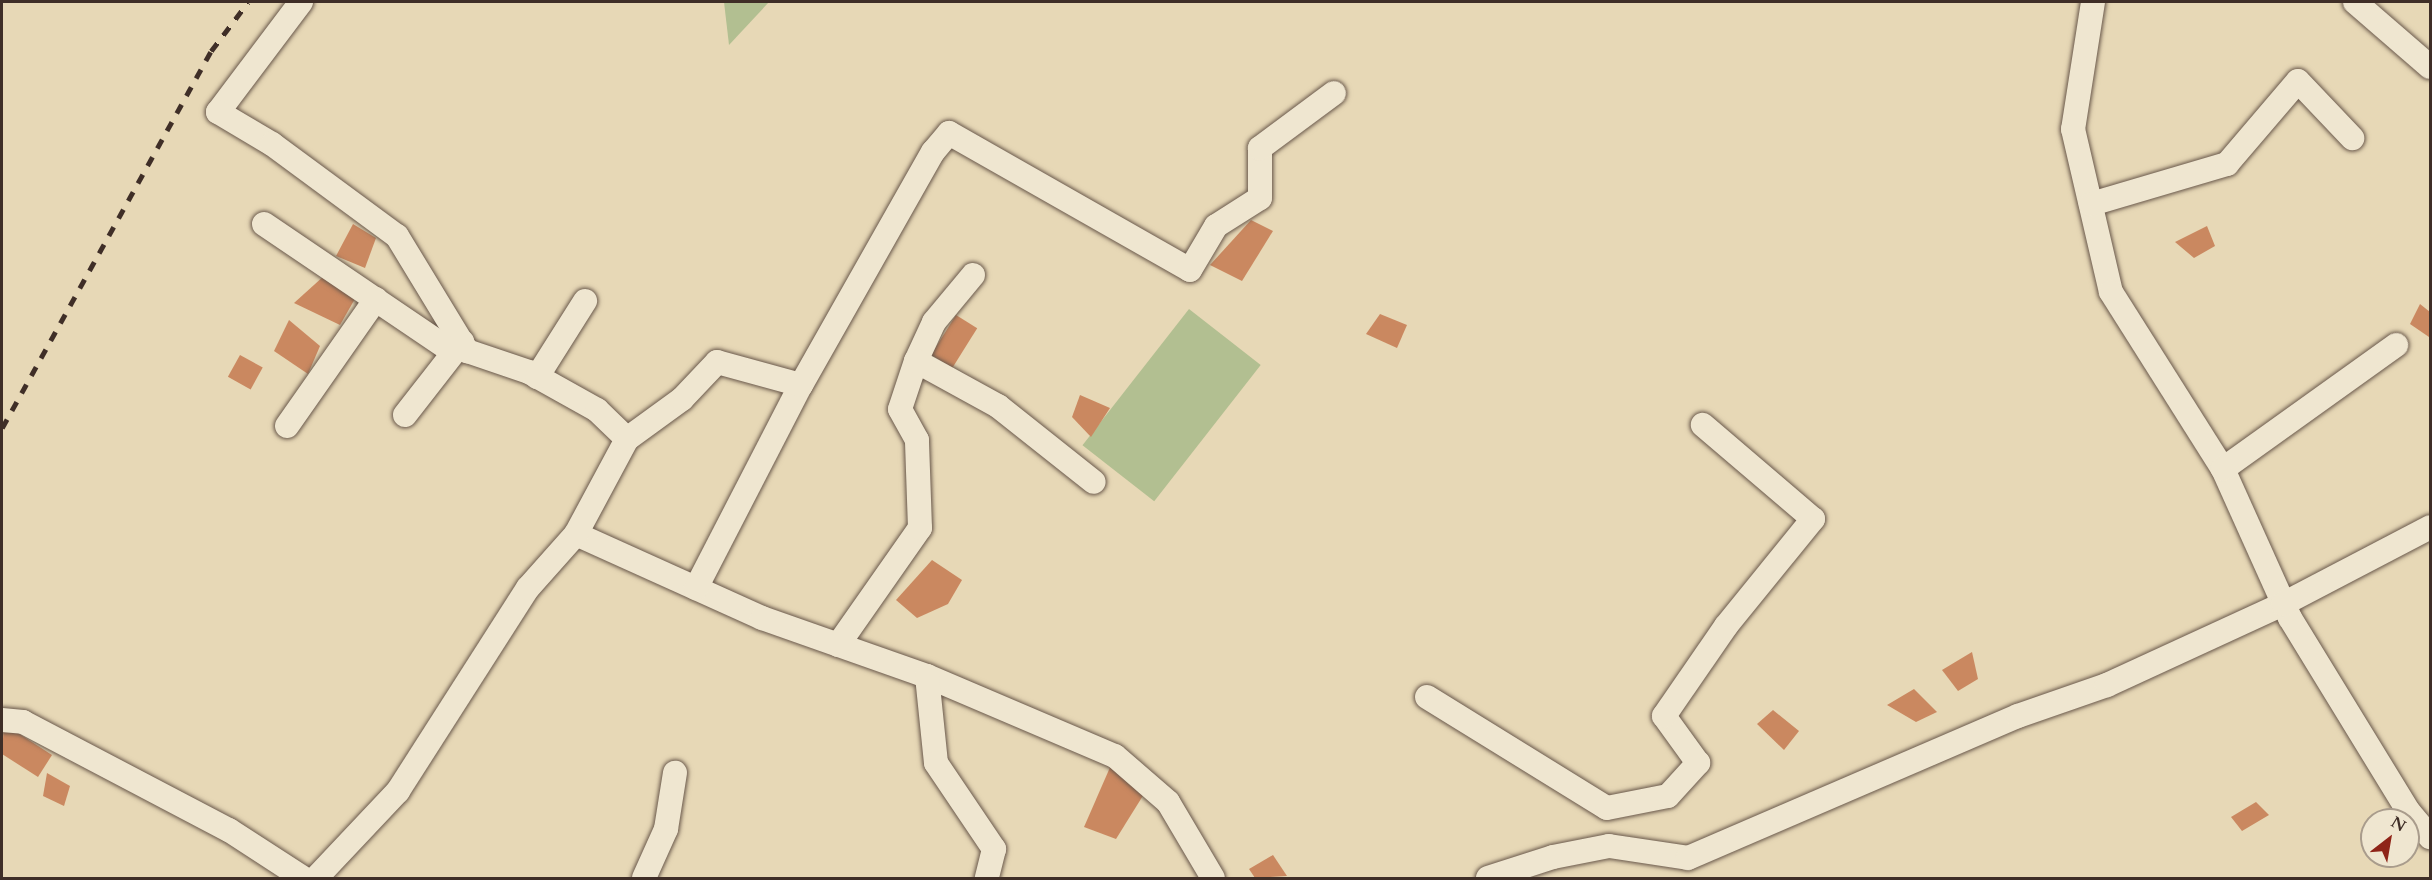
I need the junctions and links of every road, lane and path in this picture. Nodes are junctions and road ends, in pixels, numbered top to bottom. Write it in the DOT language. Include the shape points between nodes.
graph roads {
  1 [pos="301,2"];
  2 [pos="2093,2"];
  3 [pos="2355,2"];
  4 [pos="2430,67"];
  5 [pos="1334,93"];
  6 [pos="2352,138"];
  7 [pos="2091,204"];
  8 [pos="264,224"];
  9 [pos="973,275"];
  10 [pos="376,299"];
  11 [pos="585,301"];
  12 [pos="2396,345"];
  13 [pos="457,347"];
  14 [pos="916,361"];
  15 [pos="537,377"];
  16 [pos="801,385"];
  17 [pos="405,415"];
  18 [pos="1703,425"];
  19 [pos="287,426"];
  20 [pos="627,439"];
  21 [pos="2223,469"];
  22 [pos="1094,482"];
  23 [pos="2430,527"];
  24 [pos="576,534"];
  25 [pos="696,588"];
  26 [pos="2283,604"];
  27 [pos="838,645"];
  28 [pos="927,676"];
  29 [pos="1427,697"];
  30 [pos="2,720"];
  31 [pos="675,773"];
  32 [pos="2430,837"];
  33 [pos="1704,851"];
  34 [pos="303,879"];
  35 [pos="316,879"];
  36 [pos="644,879"];
  37 [pos="987,879"];
  38 [pos="1213,879"];
  39 [pos="1488,879"];
  40 [pos="1688,879"];
  1 -- 13 [label="street" via="218,112 272,144 397,236"];
  2 -- 7 [label="street" via="2073,129"];
  3 -- 4 [label="street"];
  5 -- 16 [label="street" via="1260,148 1260,198 1216,226 1190,270 949,133 933,152"];
  6 -- 7 [label="street" via="2298,81 2227,164"];
  7 -- 21 [label="street" via="2111,292"];
  8 -- 10 [label="street"];
  9 -- 14 [label="street" via="934,322"];
  10 -- 13 [label="street"];
  10 -- 19 [label="street"];
  11 -- 15 [label="street"];
  12 -- 21 [label="street"];
  13 -- 15 [label="street"];
  13 -- 17 [label="street"];
  14 -- 22 [label="street" via="998,406"];
  14 -- 27 [label="street" via="900,410 917,440 920,528"];
  15 -- 20 [label="street" via="597,410"];
  16 -- 20 [label="street" via="717,362 682,399"];
  16 -- 25 [label="street"];
  18 -- 29 [label="street" via="1813,519 1726,626 1664,716 1698,763 1668,796 1607,808"];
  20 -- 24 [label="street"];
  21 -- 26 [label="street"];
  23 -- 26 [label="street"];
  24 -- 25 [label="street"];
  24 -- 35 [label="street" via="528,588 398,791"];
  25 -- 27 [label="street" via="762,618"];
  26 -- 32 [label="street" via="2409,812"];
  26 -- 33 [label="street" via="2107,685 2018,716"];
  27 -- 28 [label="street"];
  28 -- 37 [label="street" via="936,763 994,849"];
  28 -- 38 [label="street" via="1115,756 1168,802"];
  30 -- 34 [label="street" via="23,722 218,825"];
  31 -- 36 [label="street" via="666,829"];
  33 -- 39 [label="street" via="1688,858 1609,846 1553,857"];
  33 -- 40 [label="street"];
}
